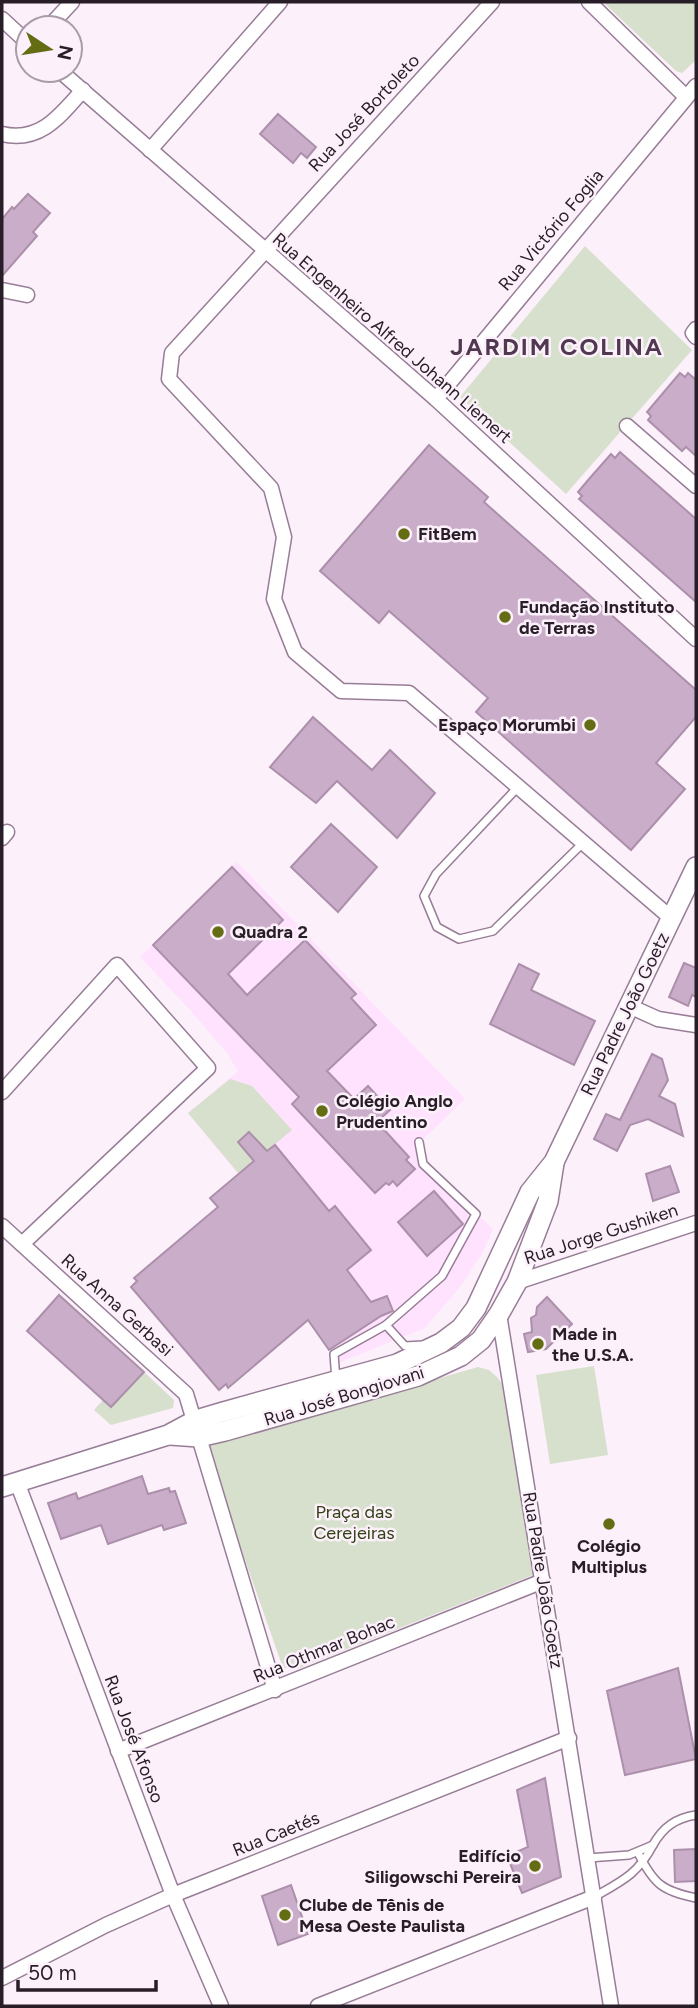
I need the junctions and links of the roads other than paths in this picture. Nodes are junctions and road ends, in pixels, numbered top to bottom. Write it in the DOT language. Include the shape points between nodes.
graph roads {
  1 [pos="280,2"];
  2 [pos="492,2"];
  3 [pos="589,2"];
  4 [pos="76,84"];
  5 [pos="83,90"];
  6 [pos="691,91"];
  7 [pos="2,134"];
  8 [pos="150,150"];
  9 [pos="264,251"];
  10 [pos="2,290"];
  11 [pos="27,295"];
  12 [pos="696,328"];
  13 [pos="696,337"];
  14 [pos="436,399"];
  15 [pos="627,426"];
  16 [pos="696,486"];
  17 [pos="696,639"];
  18 [pos="518,786"];
  19 [pos="583,842"];
  20 [pos="696,867"];
  21 [pos="671,918"];
  22 [pos="629,1006"];
  23 [pos="696,1025"];
  24 [pos="2,1092"];
  25 [pos="419,1142"];
  26 [pos="554,1162"];
  27 [pos="696,1223"];
  28 [pos="2,1226"];
  29 [pos="22,1244"];
  30 [pos="517,1282"];
  31 [pos="499,1314"];
  32 [pos="387,1325"];
  33 [pos="441,1343"];
  34 [pos="336,1382"];
  35 [pos="197,1429"];
  36 [pos="10,1484"];
  37 [pos="543,1581"];
  38 [pos="275,1690"];
  39 [pos="569,1738"];
  40 [pos="118,1751"];
  41 [pos="696,1815"];
  42 [pos="653,1845"];
  43 [pos="638,1853"];
  44 [pos="587,1858"];
  45 [pos="643,1863"];
  46 [pos="173,1895"];
  47 [pos="594,1897"];
  48 [pos="696,1898"];
  49 [pos="2,1978"];
  50 [pos="221,2006"];
  51 [pos="318,2006"];
  52 [pos="611,2006"];
  1 -- 8 [label="street"];
  2 -- 9 [label="street, Rua José Bortoleto"];
  3 -- 6 [label="street"];
  4 -- 5 [label="street, Rua Engenheiro Alfred Johann Liemert"];
  5 -- 7 [label="street" via="43,131"];
  5 -- 8 [label="street, Rua Engenheiro Alfred Johann Liemert"];
  6 -- 14 [label="street, Rua Victório Foglia"];
  8 -- 9 [label="street, Rua Engenheiro Alfred Johann Liemert"];
  9 -- 14 [label="street, Rua Engenheiro Alfred Johann Liemert"];
  9 -- 18 [label="street, Rua José Bortoleto" via="172,353 169,379 271,488 284,537 274,599 295,652 341,691 409,693"];
  10 -- 11 [label="street"];
  12 -- 13 [label="street"];
  14 -- 17 [label="street, Rua Engenheiro Alfred Johann Liemert"];
  15 -- 16 [label="street"];
  18 -- 19 [label="street, Rua José Bortoleto"];
  18 -- 19 [label="lane" via="436,874 424,896 437,927 459,939 493,930"];
  19 -- 21 [label="street, Rua José Bortoleto"];
  20 -- 21 [label="street, Rua Padre João Goetz"];
  21 -- 22 [label="street, Rua Padre João Goetz"];
  22 -- 23 [label="street" via="658,1019"];
  22 -- 26 [label="street, Rua Padre João Goetz"];
  24 -- 29 [label="street" via="117,965 208,1068"];
  25 -- 32 [label="lane" via="424,1164 476,1214 442,1276"];
  26 -- 30 [label="street, Rua Padre João Goetz" via="548,1201"];
  26 -- 33 [label="street, Rua Padre João Goetz" via="530,1192 476,1308 461,1328"];
  27 -- 30 [label="street, Rua Jorge Gushiken"];
  28 -- 29 [label="street, Rua Anna Gerbasi"];
  29 -- 35 [label="street, Rua Anna Gerbasi" via="186,1394"];
  30 -- 31 [label="street, Rua Padre João Goetz"];
  31 -- 35 [label="street, Rua José Bongiovani" via="481,1340 461,1356 418,1376"];
  31 -- 37 [label="street, Rua Padre João Goetz"];
  32 -- 33 [label="lane" via="405,1346"];
  32 -- 34 [label="lane" via="334,1354"];
  33 -- 34 [label="street, Rua José Bongiovani" via="397,1364"];
  34 -- 35 [label="street, Rua José Bongiovani"];
  35 -- 36 [label="street, Rua José Bongiovani"];
  35 -- 38 [label="street, Rua Anna Gerbasi"];
  36 -- 40 [label="street, Rua José Afonso"];
  37 -- 38 [label="street, Rua Othmar Bohac"];
  37 -- 39 [label="street, Rua Padre João Goetz"];
  38 -- 40 [label="street, Rua Othmar Bohac"];
  39 -- 44 [label="street, Rua Padre João Goetz"];
  39 -- 46 [label="street, Rua Caetés"];
  40 -- 46 [label="street, Rua José Afonso"];
  41 -- 42 [label="lane" via="681,1817 666,1827"];
  42 -- 43 [label="lane"];
  42 -- 45 [label="lane"];
  43 -- 44 [label="lane"];
  43 -- 45 [label="lane"];
  44 -- 47 [label="street, Rua Padre João Goetz"];
  45 -- 47 [label="lane"];
  45 -- 48 [label="lane" via="660,1886"];
  46 -- 49 [label="street, Rua Caetés"];
  46 -- 50 [label="street, Rua José Afonso"];
  47 -- 51 [label="street"];
  47 -- 52 [label="street, Rua Padre João Goetz"];
}
